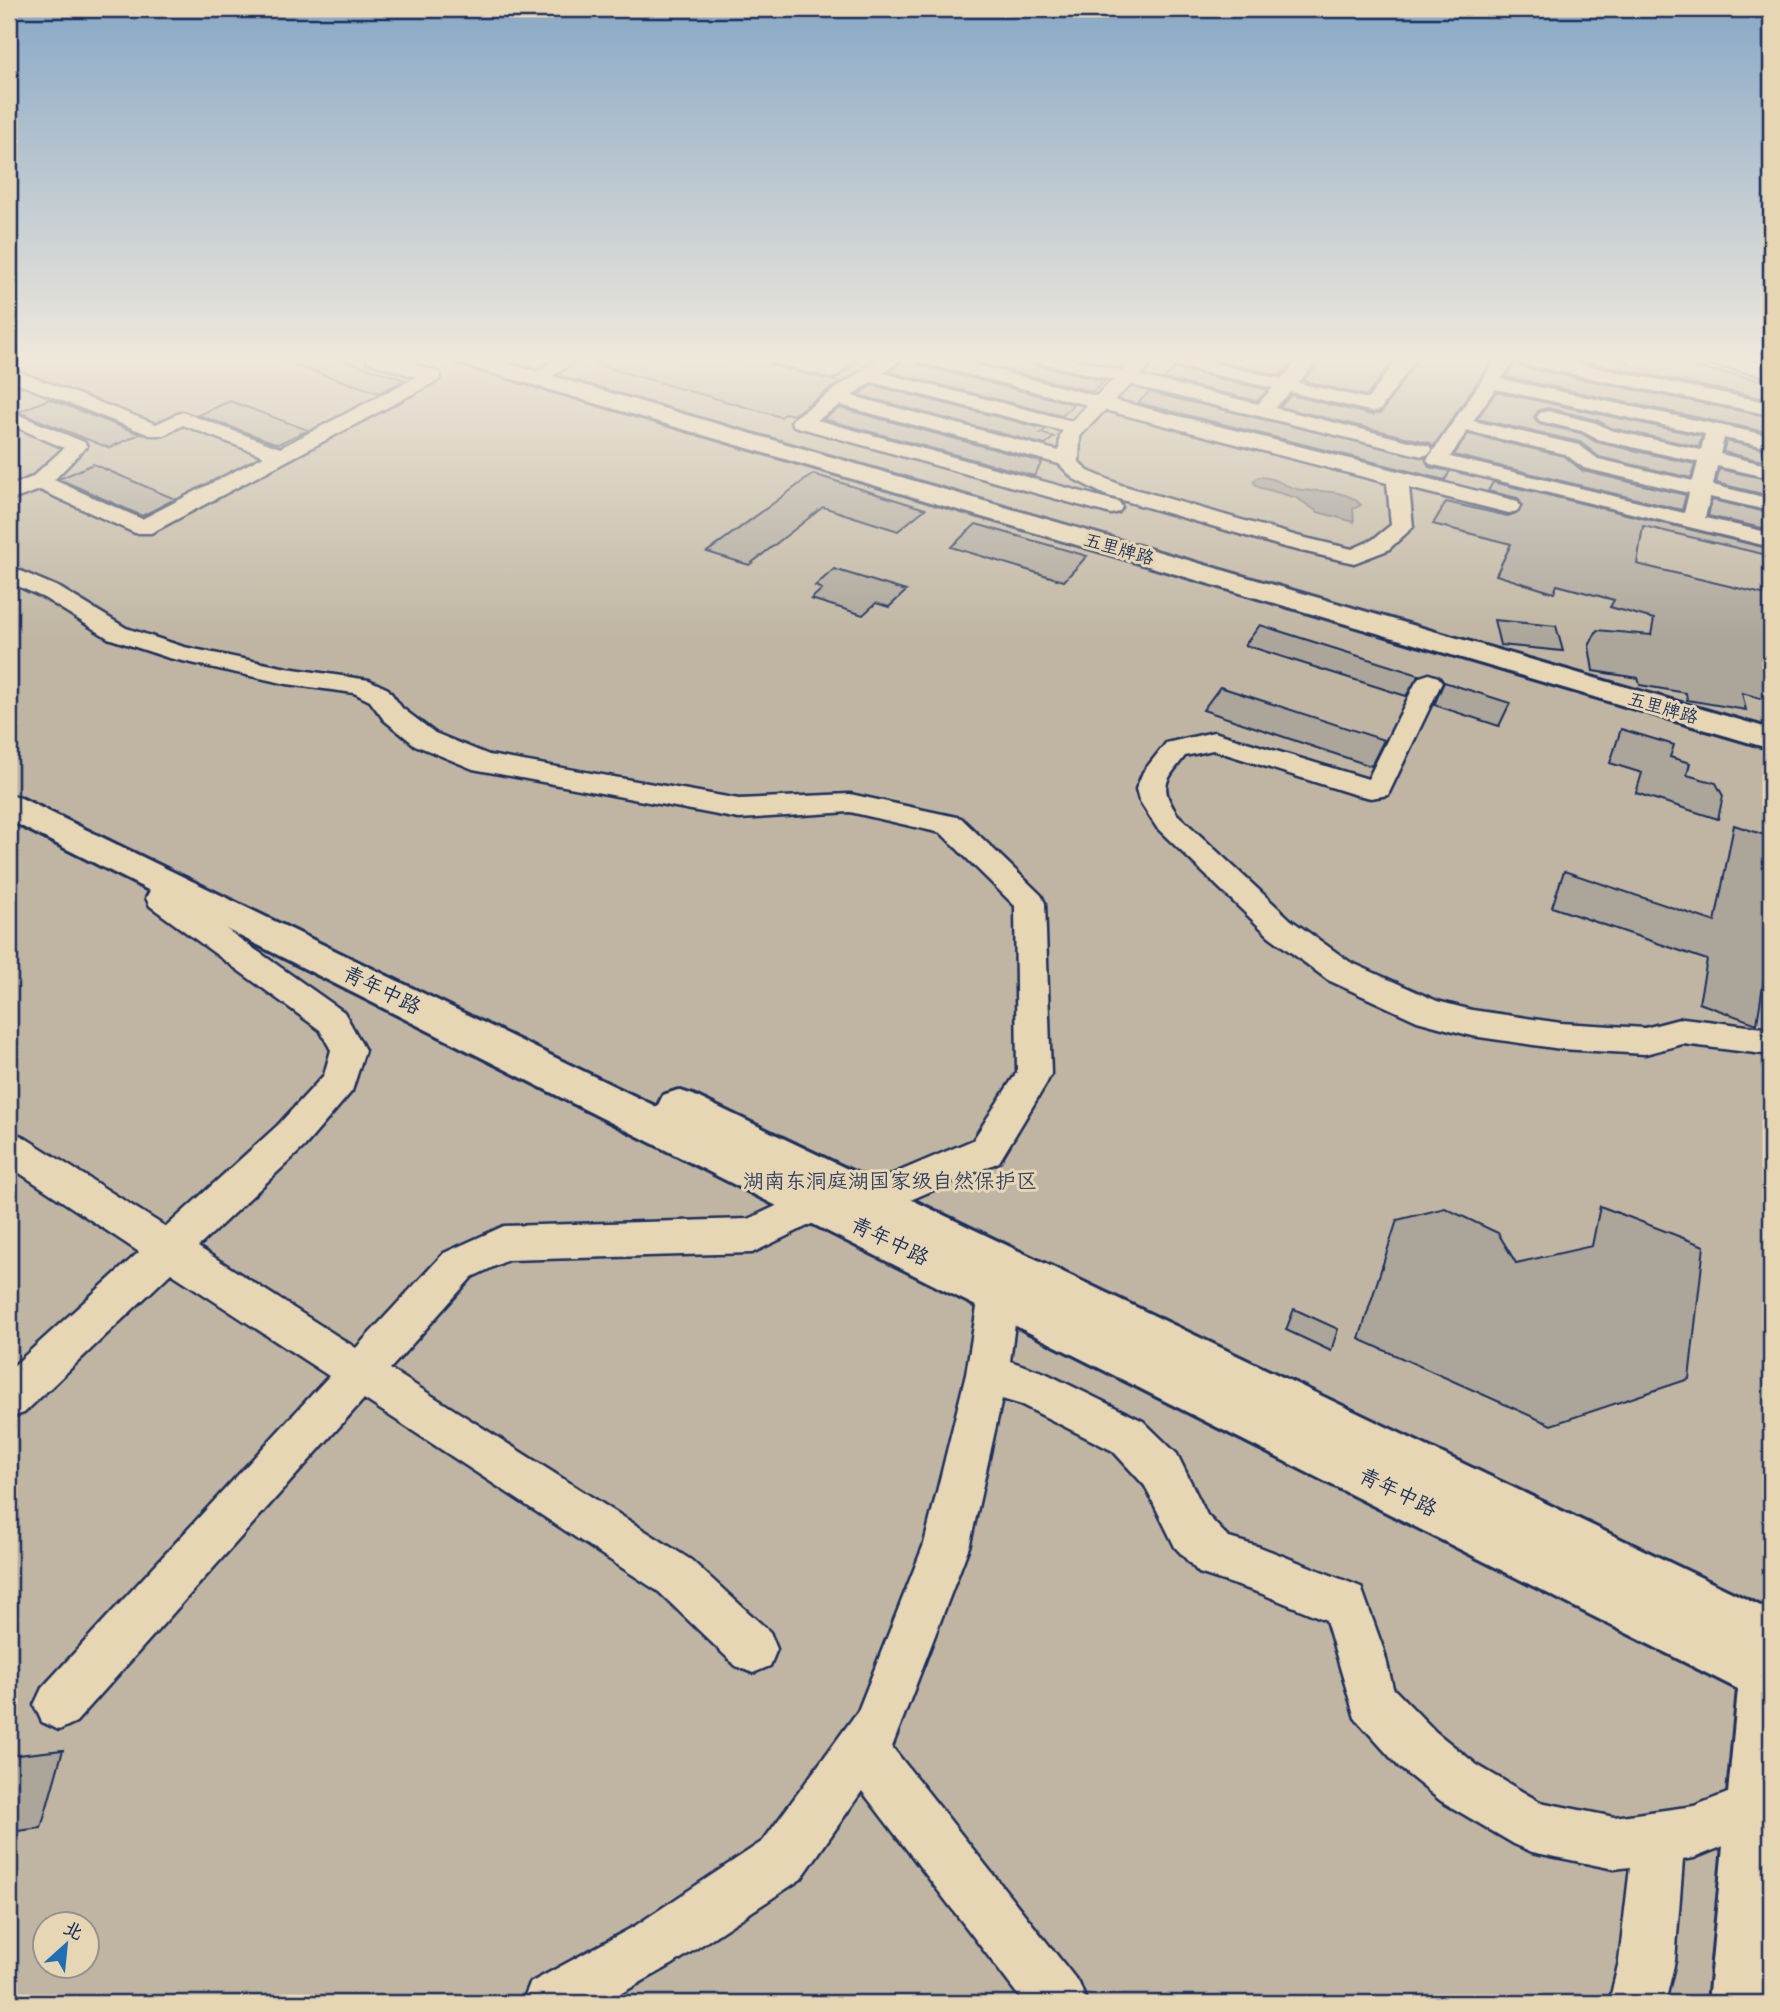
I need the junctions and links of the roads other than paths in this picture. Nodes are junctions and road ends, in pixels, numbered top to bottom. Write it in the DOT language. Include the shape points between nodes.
graph roads {
  1 [pos="71,452"];
  2 [pos="273,452"];
  3 [pos="287,452"];
  4 [pos="788,452"];
  5 [pos="811,452"];
  6 [pos="909,452"];
  7 [pos="1039,452"];
  8 [pos="1069,452"];
  9 [pos="1292,452"];
  10 [pos="1442,452"];
  11 [pos="1576,452"];
  12 [pos="1680,452"];
  13 [pos="1710,452"];
  14 [pos="281,455"];
  15 [pos="1069,460"];
  16 [pos="1462,471"];
  17 [pos="1771,472"];
  18 [pos="1397,479"];
  19 [pos="40,482"];
  20 [pos="1452,492"];
  21 [pos="9,495"];
  22 [pos="1138,497"];
  23 [pos="1771,505"];
  24 [pos="1508,506"];
  25 [pos="1693,521"];
  26 [pos="1771,540"];
  27 [pos="9,573"];
  28 [pos="1429,682"];
  29 [pos="1771,731"];
  30 [pos="1771,739"];
  31 [pos="9,789"];
  32 [pos="9,806"];
  33 [pos="170,886"];
  34 [pos="1771,1042"];
  35 [pos="9,1147"];
  36 [pos="873,1200"];
  37 [pos="815,1204"];
  38 [pos="999,1296"];
  39 [pos="987,1374"];
  40 [pos="9,1398"];
  41 [pos="753,1649"];
  42 [pos="1770,1652"];
  43 [pos="59,1705"];
  44 [pos="861,1748"];
  45 [pos="1756,1808"];
  46 [pos="1659,1837"];
  47 [pos="550,2003"];
  48 [pos="1059,2003"];
  49 [pos="1637,2003"];
  50 [pos="1740,2003"];
  1 -- 19 [label="street"];
  2 -- 14 [label="street"];
  3 -- 14 [label="street"];
  4 -- 30 [label="main road, 五里牌路"];
  5 -- 29 [label="main road, 五里牌路"];
  6 -- 22 [label="street" via="1120,510"];
  7 -- 15 [label="street"];
  8 -- 15 [label="street"];
  9 -- 18 [label="street"];
  10 -- 25 [label="street" via="1437,460"];
  11 -- 23 [label="street" via="1591,464"];
  12 -- 17 [label="street"];
  13 -- 25 [label="street"];
  14 -- 19 [label="street" via="143,528"];
  15 -- 22 [label="street" via="1081,475"];
  16 -- 20 [label="street"];
  18 -- 20 [label="street"];
  18 -- 22 [label="street" via="1402,527 1380,545 1354,556"];
  19 -- 21 [label="street"];
  20 -- 24 [label="street"];
  25 -- 26 [label="street"];
  27 -- 36 [label="street" via="117,633 166,649 287,676 360,686 379,695 393,714 425,739 483,763 739,809 850,803 951,825 1030,903 1034,1074 986,1151"];
  28 -- 34 [label="street" via="1378,788 1353,785 1214,741 1176,749 1153,778 1153,800 1167,821 1280,928 1339,971 1429,1012 1561,1036 1645,1041 1683,1031"];
  31 -- 36 [label="main road"];
  32 -- 33 [label="main road, 青年中路"];
  33 -- 37 [label="main road, 青年中路"];
  33 -- 40 [label="street" via="161,898 332,1021 348,1050 340,1082 291,1136"];
  35 -- 41 [label="street" via="676,1576"];
  36 -- 42 [label="main road"];
  37 -- 38 [label="main road, 青年中路"];
  37 -- 43 [label="street" via="752,1236 504,1243 458,1265"];
  38 -- 39 [label="street"];
  38 -- 42 [label="main road, 青年中路"];
  39 -- 44 [label="street" via="947,1544 876,1728"];
  39 -- 46 [label="street" via="1030,1387 1128,1436 1161,1470 1191,1531 1215,1557 1345,1604 1372,1701 1418,1750 1459,1783 1532,1826 1614,1843"];
  42 -- 45 [label="main road"];
  44 -- 47 [label="street" via="782,1860 654,1945"];
  44 -- 48 [label="street"];
  45 -- 46 [label="street" via="1694,1832"];
  45 -- 50 [label="main road"];
  46 -- 49 [label="street" via="1647,1961"];
}
